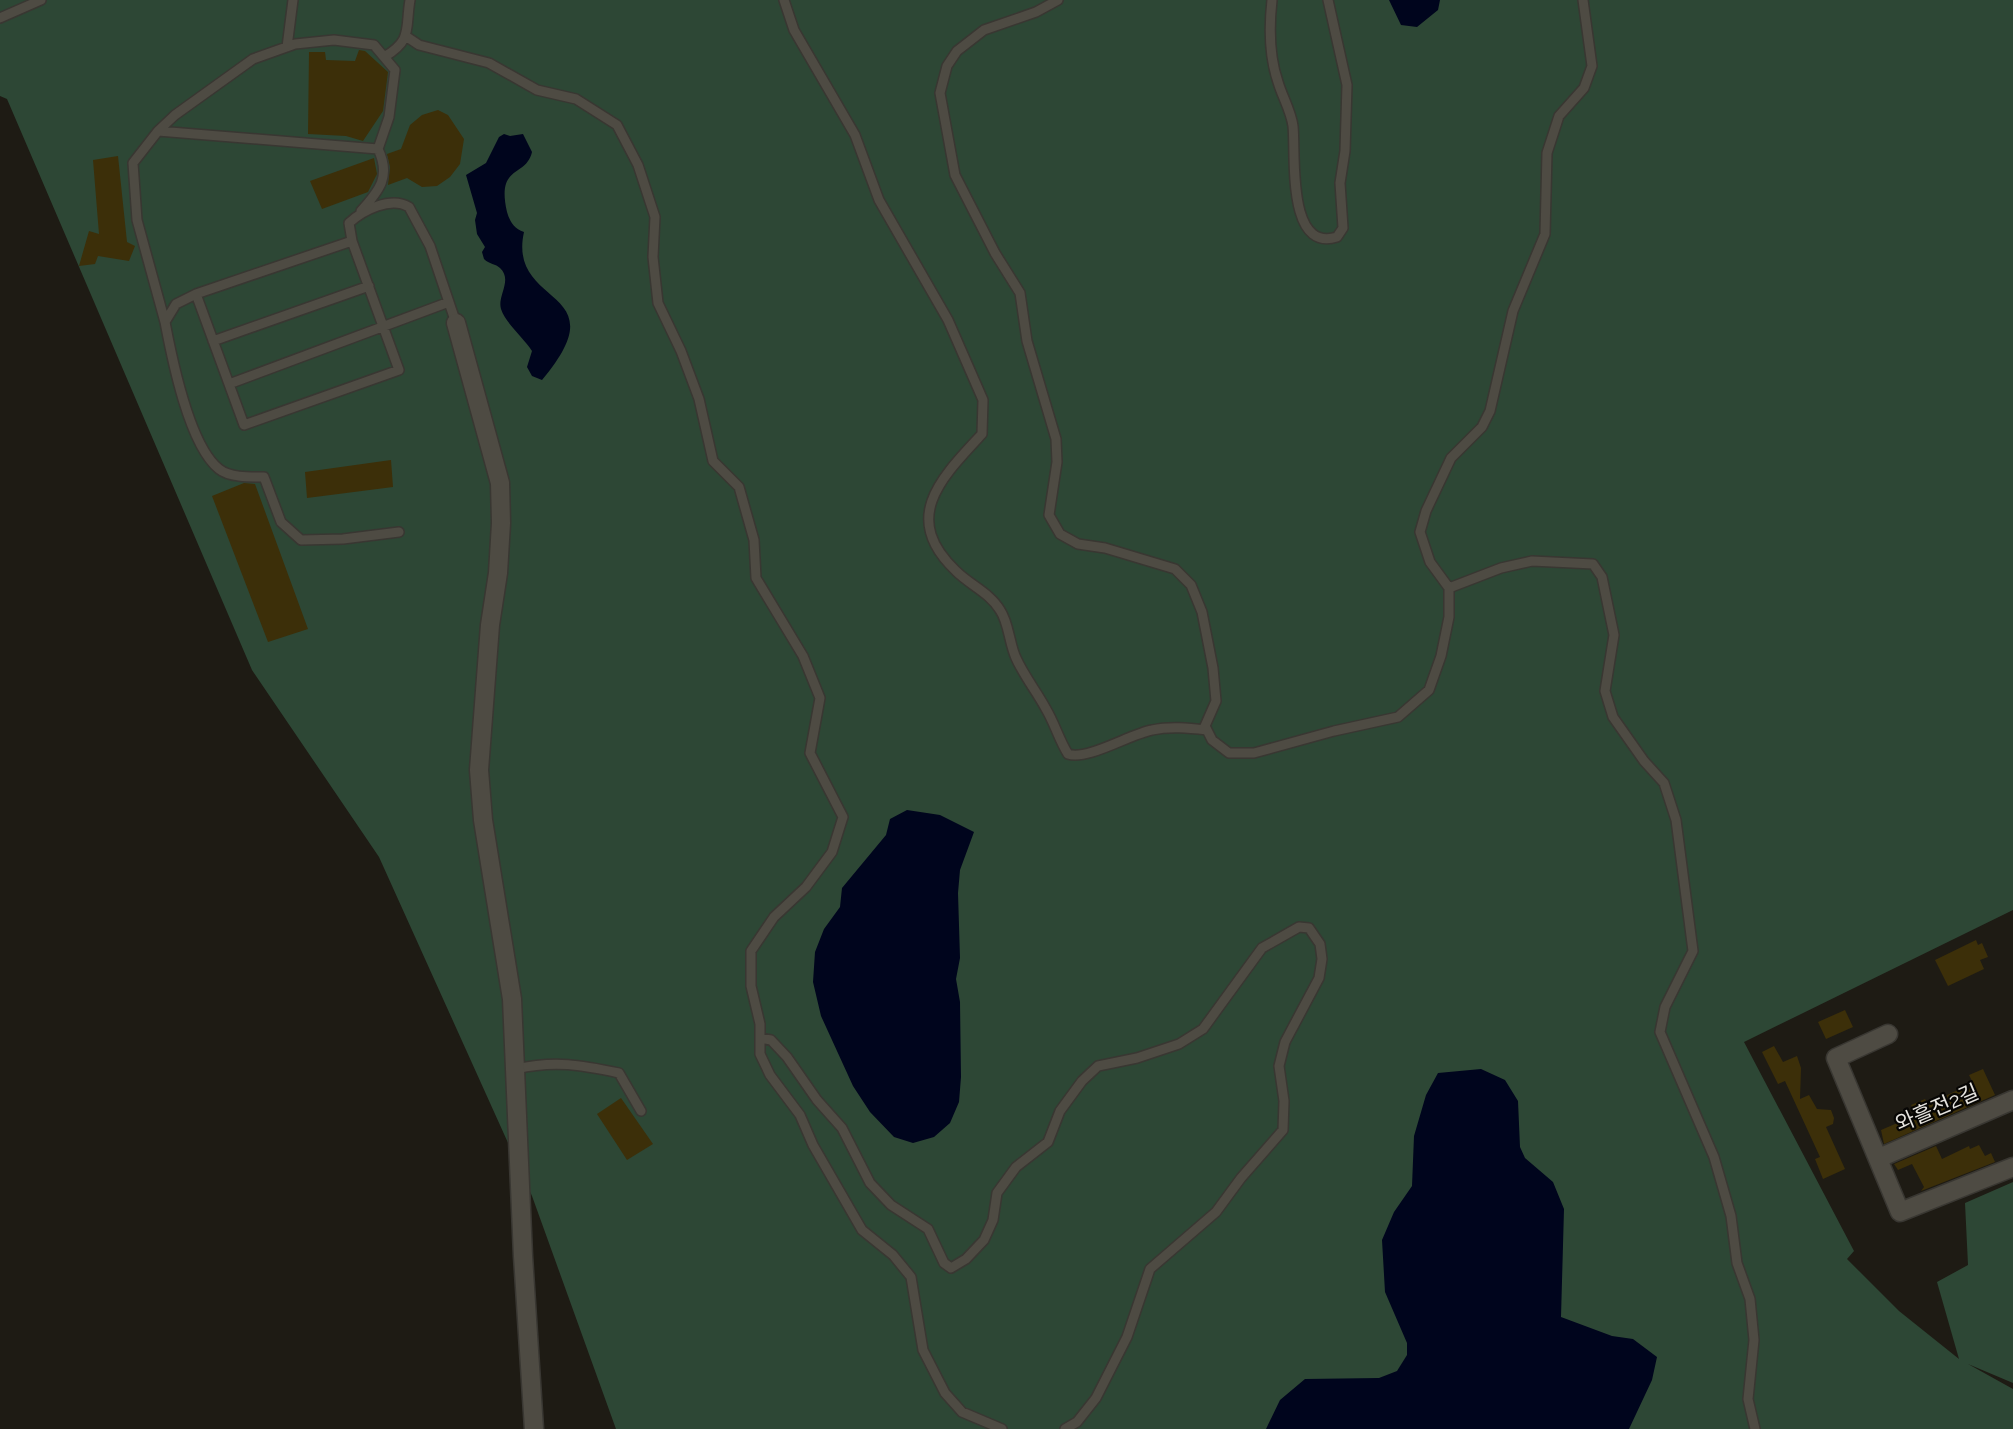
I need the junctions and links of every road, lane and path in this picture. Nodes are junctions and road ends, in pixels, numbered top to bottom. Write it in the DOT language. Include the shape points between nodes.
graph roads {
  1 [pos="41,0"];
  2 [pos="293,0"];
  3 [pos="410,0"];
  4 [pos="784,0"];
  5 [pos="1058,0"];
  6 [pos="1272,0"];
  7 [pos="1328,0"];
  8 [pos="1583,0"];
  9 [pos="0,18"];
  10 [pos="407,37"];
  11 [pos="287,47"];
  12 [pos="384,57"];
  13 [pos="158,131"];
  14 [pos="378,149"];
  15 [pos="360,213"];
  16 [pos="352,241"];
  17 [pos="369,286"];
  18 [pos="196,294"];
  19 [pos="449,302"];
  20 [pos="165,322"];
  21 [pos="456,323"];
  22 [pos="384,327"];
  23 [pos="213,341"];
  24 [pos="229,384"];
  25 [pos="399,532"];
  26 [pos="1449,588"];
  27 [pos="1207,730"];
  28 [pos="1888,1034"];
  29 [pos="760,1038"];
  30 [pos="516,1068"];
  31 [pos="2013,1100"];
  32 [pos="641,1111"];
  33 [pos="1879,1158"];
  34 [pos="2013,1167"];
  35 [pos="534,1429"];
  36 [pos="1002,1429"];
  37 [pos="1065,1429"];
  38 [pos="1755,1429"];
  1 -- 9 [label="lane"];
  2 -- 11 [label="lane"];
  3 -- 10 [label="lane"];
  4 -- 27 [label="lane" via="794,30 855,135 879,200 948,320 983,399 982,434 929,501 927,521 932,539 956,572 1001,610 1016,657 1068,754 1085,754 1151,730"];
  5 -- 27 [label="lane" via="984,30 957,51 947,66 940,93 954,175 1020,293 1027,341 1056,439 1057,462 1049,515 1060,534 1078,544 1175,569 1191,585 1202,612 1213,668 1216,701 1205,726"];
  6 -- 7 [label="lane" via="1268,29 1277,80 1293,123 1296,197 1310,231 1328,240 1337,237 1343,228 1340,183 1347,85"];
  8 -- 26 [label="lane" via="1592,66 1584,88 1559,116 1547,153 1545,234 1513,311 1490,411 1482,427 1451,458 1425,512 1420,532 1430,562"];
  10 -- 12 [label="lane" via="398,49"];
  10 -- 29 [label="lane" via="419,45 489,63 537,90 576,99 617,125 638,165 655,217 653,257 658,303 699,399 713,461 739,487 754,540 756,578 803,656 820,698 810,753 843,817 832,852 806,887 774,917 751,951 751,986"];
  11 -- 12 [label="lane" via="334,40 374,45"];
  11 -- 13 [label="lane" via="253,58"];
  12 -- 14 [label="lane" via="395,70 389,117"];
  13 -- 14 [label="lane"];
  13 -- 20 [label="lane" via="133,163 137,220"];
  14 -- 15 [label="lane" via="385,165 379,192"];
  15 -- 16 [label="lane" via="349,223"];
  15 -- 19 [label="lane" via="394,202 409,207 430,246"];
  16 -- 17 [label="lane"];
  16 -- 18 [label="lane"];
  17 -- 22 [label="lane"];
  17 -- 23 [label="lane"];
  18 -- 20 [label="lane" via="176,304"];
  18 -- 23 [label="lane"];
  19 -- 21 [label="lane"];
  19 -- 22 [label="lane"];
  20 -- 25 [label="lane" via="196,439 219,470 264,477 281,522 301,540"];
  21 -- 30 [label="street" via="500,483 499,563 479,770 483,820 512,999"];
  22 -- 24 [label="lane"];
  22 -- 24 [label="lane" via="399,370 244,425"];
  23 -- 24 [label="lane"];
  26 -- 27 [label="lane" via="1449,617 1429,690 1398,717 1254,753 1229,753 1212,740"];
  26 -- 38 [label="lane" via="1532,561 1593,564 1602,577 1614,635 1605,691 1613,717 1664,783 1676,820 1693,951 1665,1007 1660,1032 1714,1157 1731,1216 1737,1263 1750,1299 1754,1340 1748,1399"];
  28 -- 33 [label="street, 와흘전2길" via="1836,1058"];
  29 -- 36 [label="lane" via="760,1054 770,1075 800,1115 862,1230 893,1255 911,1277 924,1350 945,1393 962,1412"];
  29 -- 37 [label="lane" via="771,1040 787,1057 842,1128 870,1183 891,1205 928,1228 944,1263 951,1268 984,1240 993,1220 997,1193 1016,1167 1048,1142 1060,1111 1082,1081 1098,1066 1137,1059 1179,1044 1203,1029 1262,948 1299,927 1309,928 1320,944 1322,959 1319,978 1285,1042 1279,1066 1283,1130 1216,1212 1150,1269 1127,1337 1095,1398 1077,1422"];
  30 -- 32 [label="lane" via="544,1063 620,1073"];
  30 -- 35 [label="street"];
  31 -- 33 [label="street, 와흘전2길"];
  33 -- 34 [label="street, 와흘전2길" via="1900,1212"];
}
